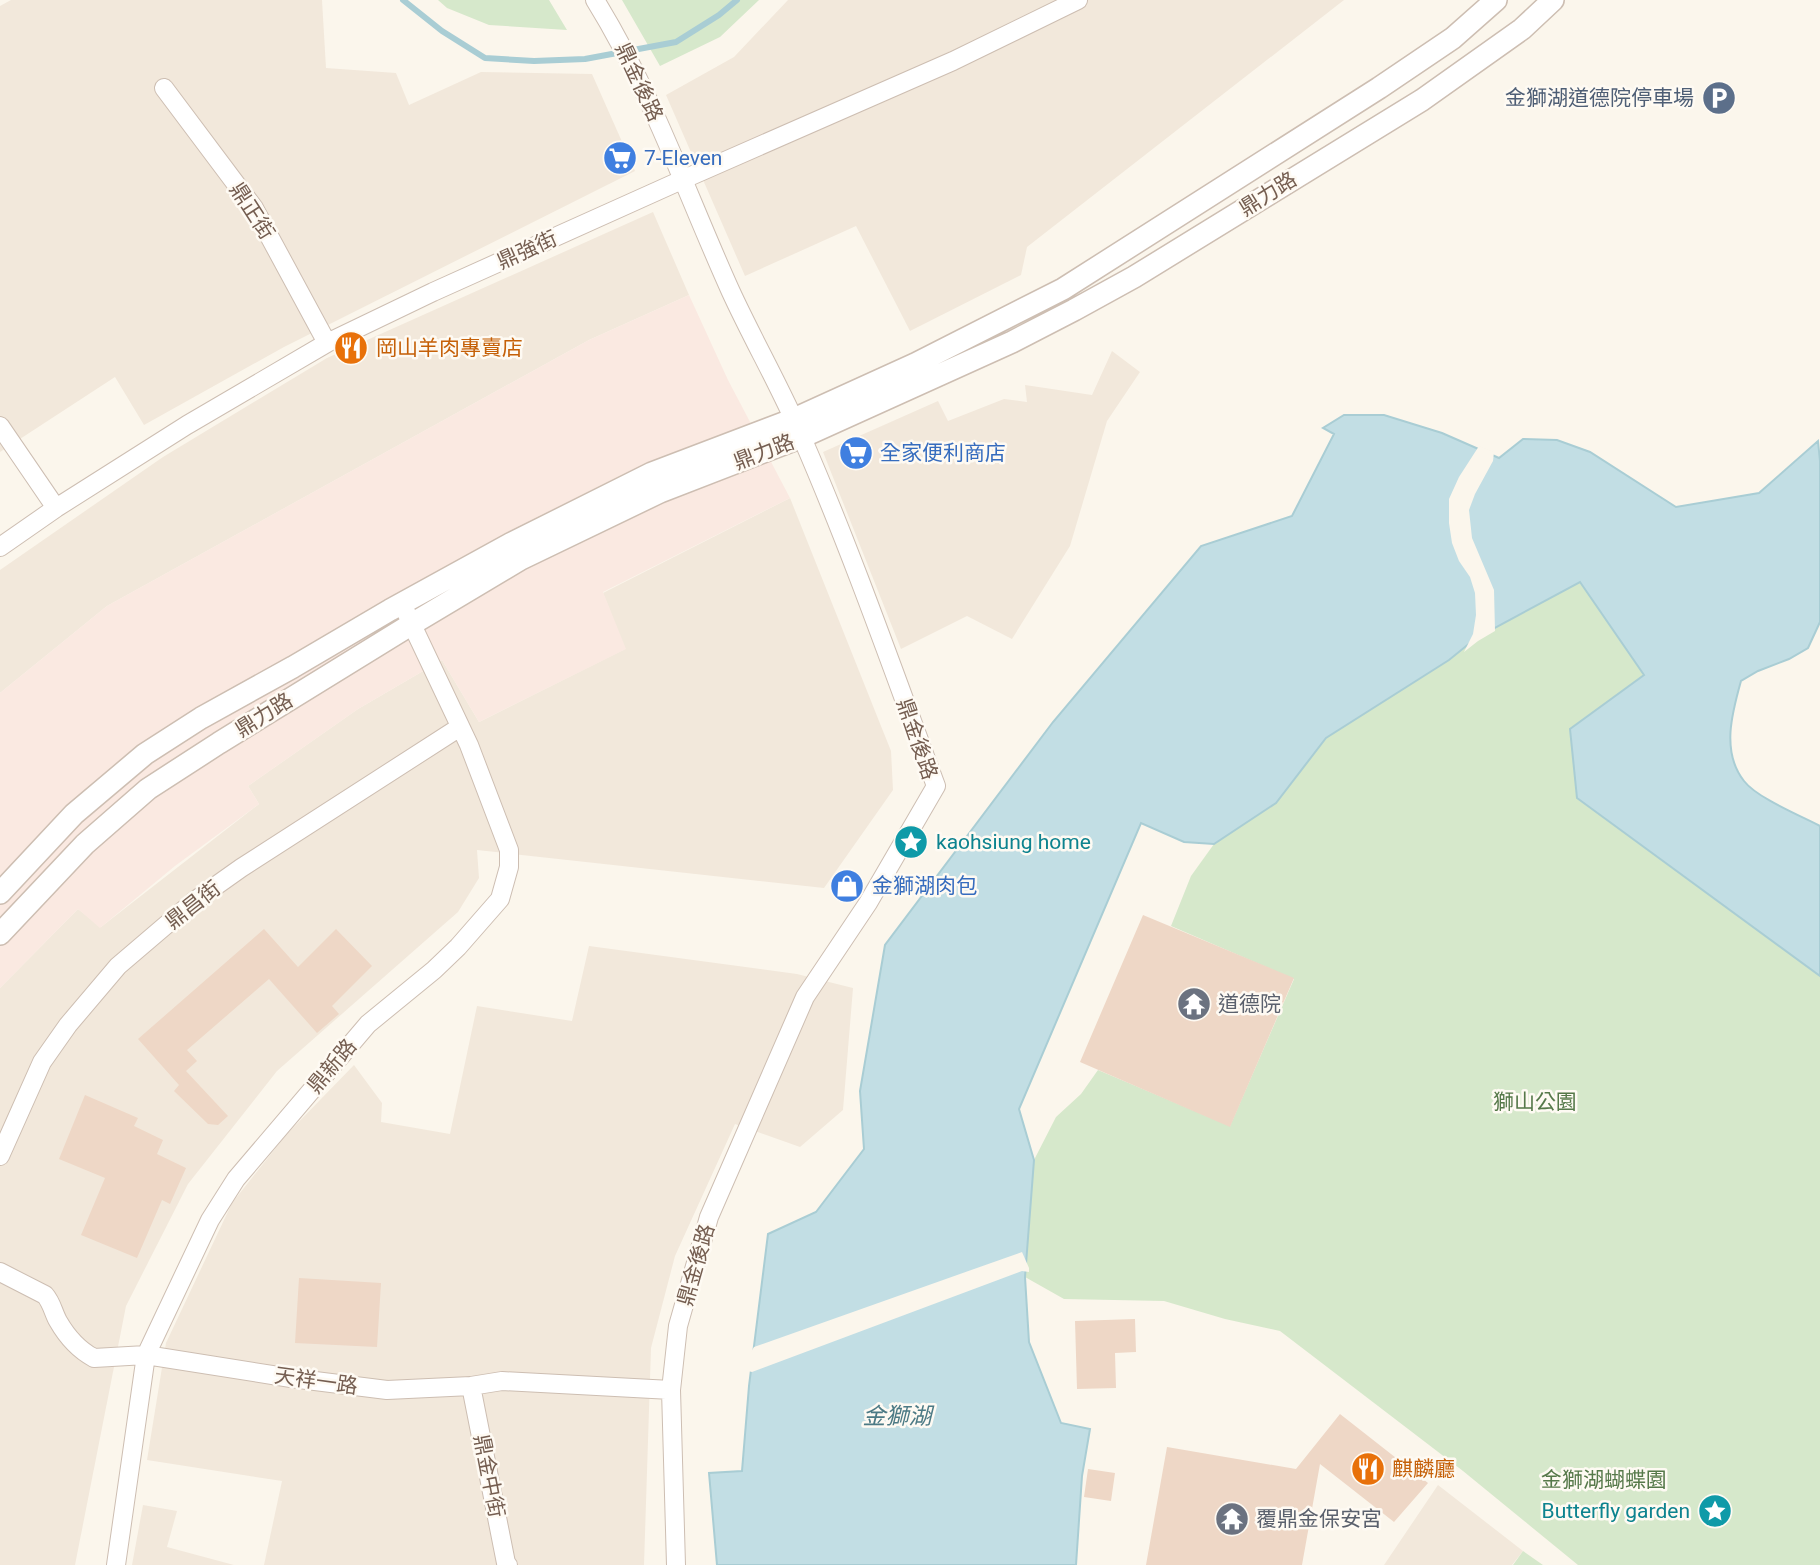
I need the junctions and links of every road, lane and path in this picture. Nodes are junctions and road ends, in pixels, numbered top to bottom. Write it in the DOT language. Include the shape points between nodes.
graph roads {
  1 [pos="595,0"];
  2 [pos="1078,0"];
  3 [pos="1496,0"];
  4 [pos="1553,0"];
  5 [pos="164,88"];
  6 [pos="684,179"];
  7 [pos="327,343"];
  8 [pos="0,426"];
  9 [pos="798,428"];
  10 [pos="56,508"];
  11 [pos="0,547"];
  12 [pos="402,603"];
  13 [pos="412,624"];
  14 [pos="460,727"];
  15 [pos="0,893"];
  16 [pos="0,934"];
  17 [pos="0,1156"];
  18 [pos="0,1272"];
  19 [pos="146,1355"];
  20 [pos="471,1386"];
  21 [pos="671,1391"];
  22 [pos="116,1565"];
  23 [pos="508,1565"];
  24 [pos="676,1565"];
  1 -- 6 [label="street, 鼎金後路" via="635,71"];
  2 -- 6 [label="street, 鼎強街" via="953,61"];
  3 -- 9 [label="street, 鼎力路" via="1453,38 1379,88 1063,289"];
  4 -- 9 [label="street, 鼎力路" via="1522,29 1422,100 1134,277 1012,342"];
  5 -- 7 [label="street, 鼎正街" via="254,208"];
  6 -- 7 [label="street, 鼎強街"];
  6 -- 9 [label="street, 鼎金後路" via="731,292"];
  7 -- 10 [label="street, 鼎強街"];
  8 -- 10 [label="street"];
  9 -- 12 [label="street, 鼎力路" via="652,472"];
  9 -- 13 [label="street, 鼎力路" via="521,559"];
  9 -- 21 [label="street, 鼎金後路" via="936,786 868,903 805,997 709,1217 678,1326"];
  10 -- 11 [label="street, 鼎強街"];
  12 -- 13 [label="street, 鼎新路"];
  12 -- 15 [label="street, 鼎力路" via="145,754 74,814"];
  13 -- 14 [label="street, 鼎新路"];
  13 -- 16 [label="street, 鼎力路" via="148,789 85,844"];
  14 -- 17 [label="street, 鼎昌街" via="241,868 118,966 42,1062"];
  14 -- 19 [label="street, 鼎新路" via="509,850 500,899 434,970 368,1024 236,1179 209,1220"];
  18 -- 19 [label="street, 天祥一路" via="45,1295 59,1323 88,1355"];
  19 -- 20 [label="street, 天祥一路" via="387,1390"];
  19 -- 22 [label="street, 鼎新路"];
  20 -- 21 [label="street, 天祥一路" via="502,1381"];
  20 -- 23 [label="street, 鼎金中街"];
  21 -- 24 [label="street, 鼎金後路"];
}
